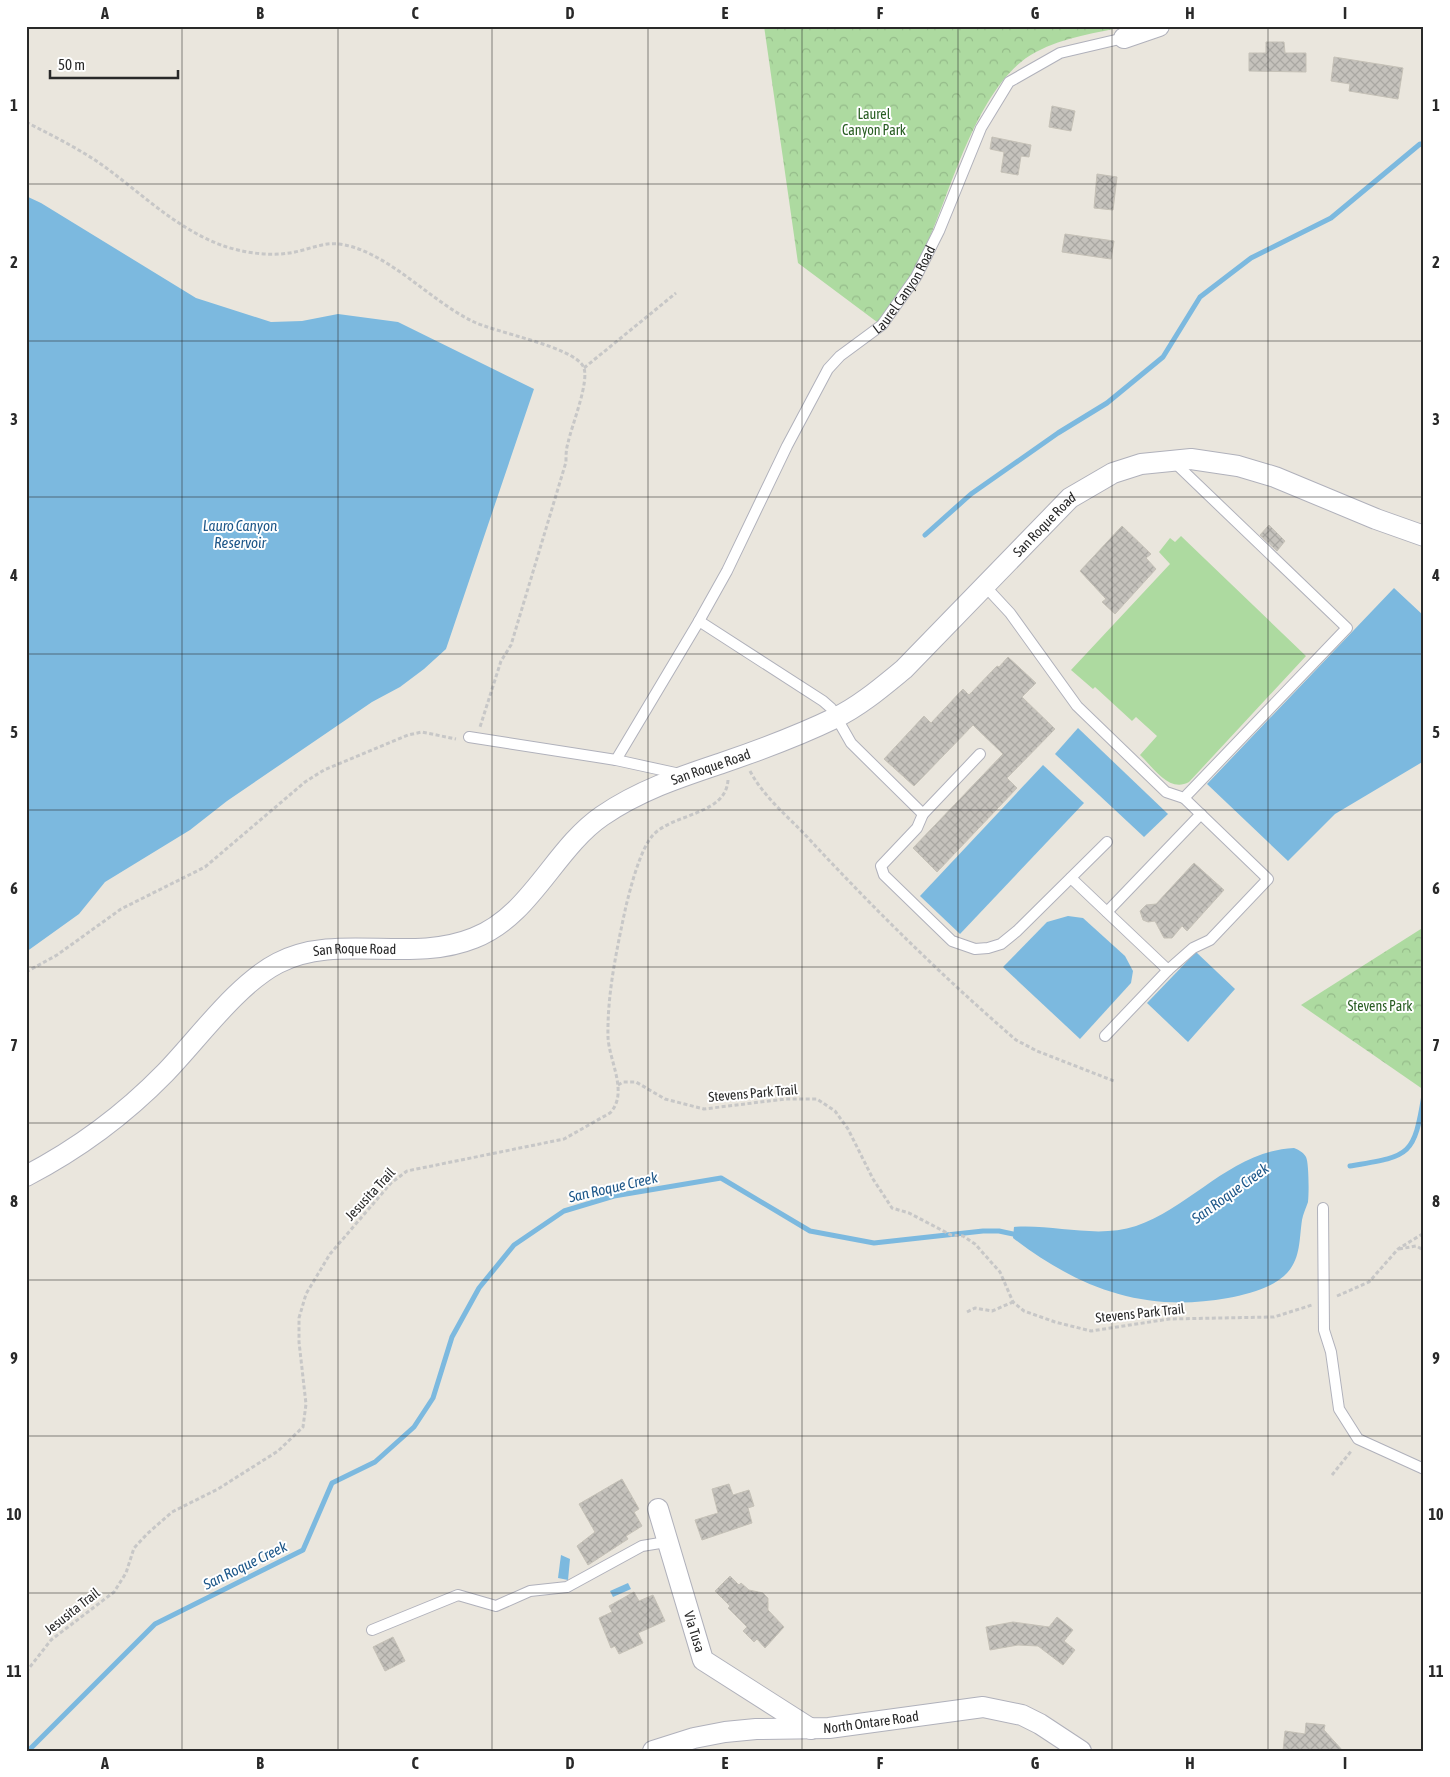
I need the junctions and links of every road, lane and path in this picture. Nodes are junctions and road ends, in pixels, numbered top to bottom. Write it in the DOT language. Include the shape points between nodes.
graph roads {
  1 [pos="1159,26"];
  2 [pos="1124,38"];
  3 [pos="26,122"];
  4 [pos="676,294"];
  5 [pos="584,368"];
  6 [pos="1173,460"];
  7 [pos="1424,536"];
  8 [pos="984,585"];
  9 [pos="699,621"];
  10 [pos="836,717"];
  11 [pos="473,737"];
  12 [pos="744,754"];
  13 [pos="980,754"];
  14 [pos="616,760"];
  15 [pos="723,763"];
  16 [pos="683,774"];
  17 [pos="1184,798"];
  18 [pos="923,814"];
  19 [pos="1201,814"];
  20 [pos="1108,842"];
  21 [pos="1071,878"];
  22 [pos="1107,912"];
  23 [pos="1168,970"];
  24 [pos="26,972"];
  25 [pos="1104,1036"];
  26 [pos="1114,1081"];
  27 [pos="618,1085"];
  28 [pos="26,1176"];
  29 [pos="1323,1208"];
  30 [pos="1424,1233"];
  31 [pos="1398,1249"];
  32 [pos="1424,1250"];
  33 [pos="1324,1301"];
  34 [pos="1013,1302"];
  35 [pos="967,1312"];
  36 [pos="1358,1439"];
  37 [pos="1424,1469"];
  38 [pos="1332,1475"];
  39 [pos="658,1509"];
  40 [pos="666,1542"];
  41 [pos="372,1630"];
  42 [pos="26,1672"];
  43 [pos="811,1729"];
  44 [pos="653,1751"];
  45 [pos="1081,1751"];
  1 -- 2 [label="street, Laurel Canyon Road"];
  2 -- 9 [label="lane, Laurel Canyon Road" via="1060,53 1009,82 981,128 916,278 882,325 828,369"];
  3 -- 5 [label="path" via="75,148 105,167 160,211 219,244 266,254 338,243 357,248 377,256 445,306 472,321 497,332 557,349 578,360"];
  4 -- 5 [label="path"];
  5 -- 11 [label="path" via="585,382 567,444 566,462 511,645 501,661"];
  6 -- 7 [label="street, San Roque Road" via="1212,461 1275,477"];
  6 -- 8 [label="street, San Roque Road" via="1141,464 1113,473 1078,492"];
  6 -- 17 [label="lane" via="1347,628"];
  8 -- 10 [label="street, San Roque Road" via="904,669 878,691"];
  8 -- 17 [label="lane" via="1010,613 1077,706 1166,792"];
  9 -- 10 [label="lane" via="823,701"];
  9 -- 14 [label="lane, Laurel Canyon Road"];
  10 -- 12 [label="street, San Roque Road"];
  10 -- 18 [label="lane" via="852,742"];
  11 -- 14 [label="lane"];
  11 -- 24 [label="path" via="450,738 422,732 408,735 324,770 305,782 205,867 121,909"];
  12 -- 15 [label="street, San Roque Road"];
  12 -- 26 [label="path" via="756,781 774,805 892,925 997,1024 1016,1040 1037,1051"];
  13 -- 18 [label="lane"];
  14 -- 16 [label="lane"];
  15 -- 16 [label="street, San Roque Road"];
  15 -- 27 [label="path, Jesusita Trail" via="728,780 724,794 712,806 663,826 652,836 633,881 610,1004 608,1038"];
  16 -- 28 [label="street, San Roque Road" via="635,796 602,816 579,835 518,908 488,933 452,946 432,949 319,949 296,954 275,964 247,986 118,1118"];
  17 -- 19 [label="lane"];
  18 -- 21 [label="lane" via="916,828 881,866 881,871 952,941 964,947 988,948 1001,944"];
  19 -- 22 [label="lane"];
  19 -- 23 [label="lane" via="1268,879 1210,940 1192,948"];
  20 -- 21 [label="lane"];
  21 -- 22 [label="lane"];
  22 -- 23 [label="lane"];
  23 -- 25 [label="lane"];
  27 -- 34 [label="path, Stevens Park Trail" via="636,1082 665,1099 704,1109 785,1099 817,1099 835,1111 848,1128 873,1179 892,1208 976,1244 1000,1272"];
  27 -- 42 [label="path, Jesusita Trail" via="618,1100 610,1113 564,1139 407,1171 391,1184 330,1254 306,1294 299,1318 306,1404 303,1427 278,1451 218,1489 172,1512 147,1534 134,1548 126,1573 114,1592 52,1640"];
  29 -- 33 [label="lane"];
  30 -- 31 [label="path, Stevens Park Trail"];
  31 -- 32 [label="path" via="1416,1246"];
  31 -- 33 [label="path, Stevens Park Trail" via="1369,1282"];
  33 -- 34 [label="path, Stevens Park Trail" via="1274,1317 1170,1319 1091,1331 1024,1311"];
  33 -- 36 [label="lane" via="1324,1330 1331,1352 1339,1409"];
  34 -- 35 [label="path" via="992,1311 975,1308"];
  36 -- 37 [label="lane"];
  36 -- 38 [label="path"];
  39 -- 40 [label="street, Via Tusa"];
  40 -- 41 [label="lane" via="642,1546 567,1587 530,1590 496,1606 458,1595"];
  40 -- 43 [label="street, Via Tusa" via="703,1660"];
  43 -- 44 [label="street, North Ontare Road" via="725,1732"];
  43 -- 45 [label="street, North Ontare Road" via="983,1707 1022,1715"];
}
